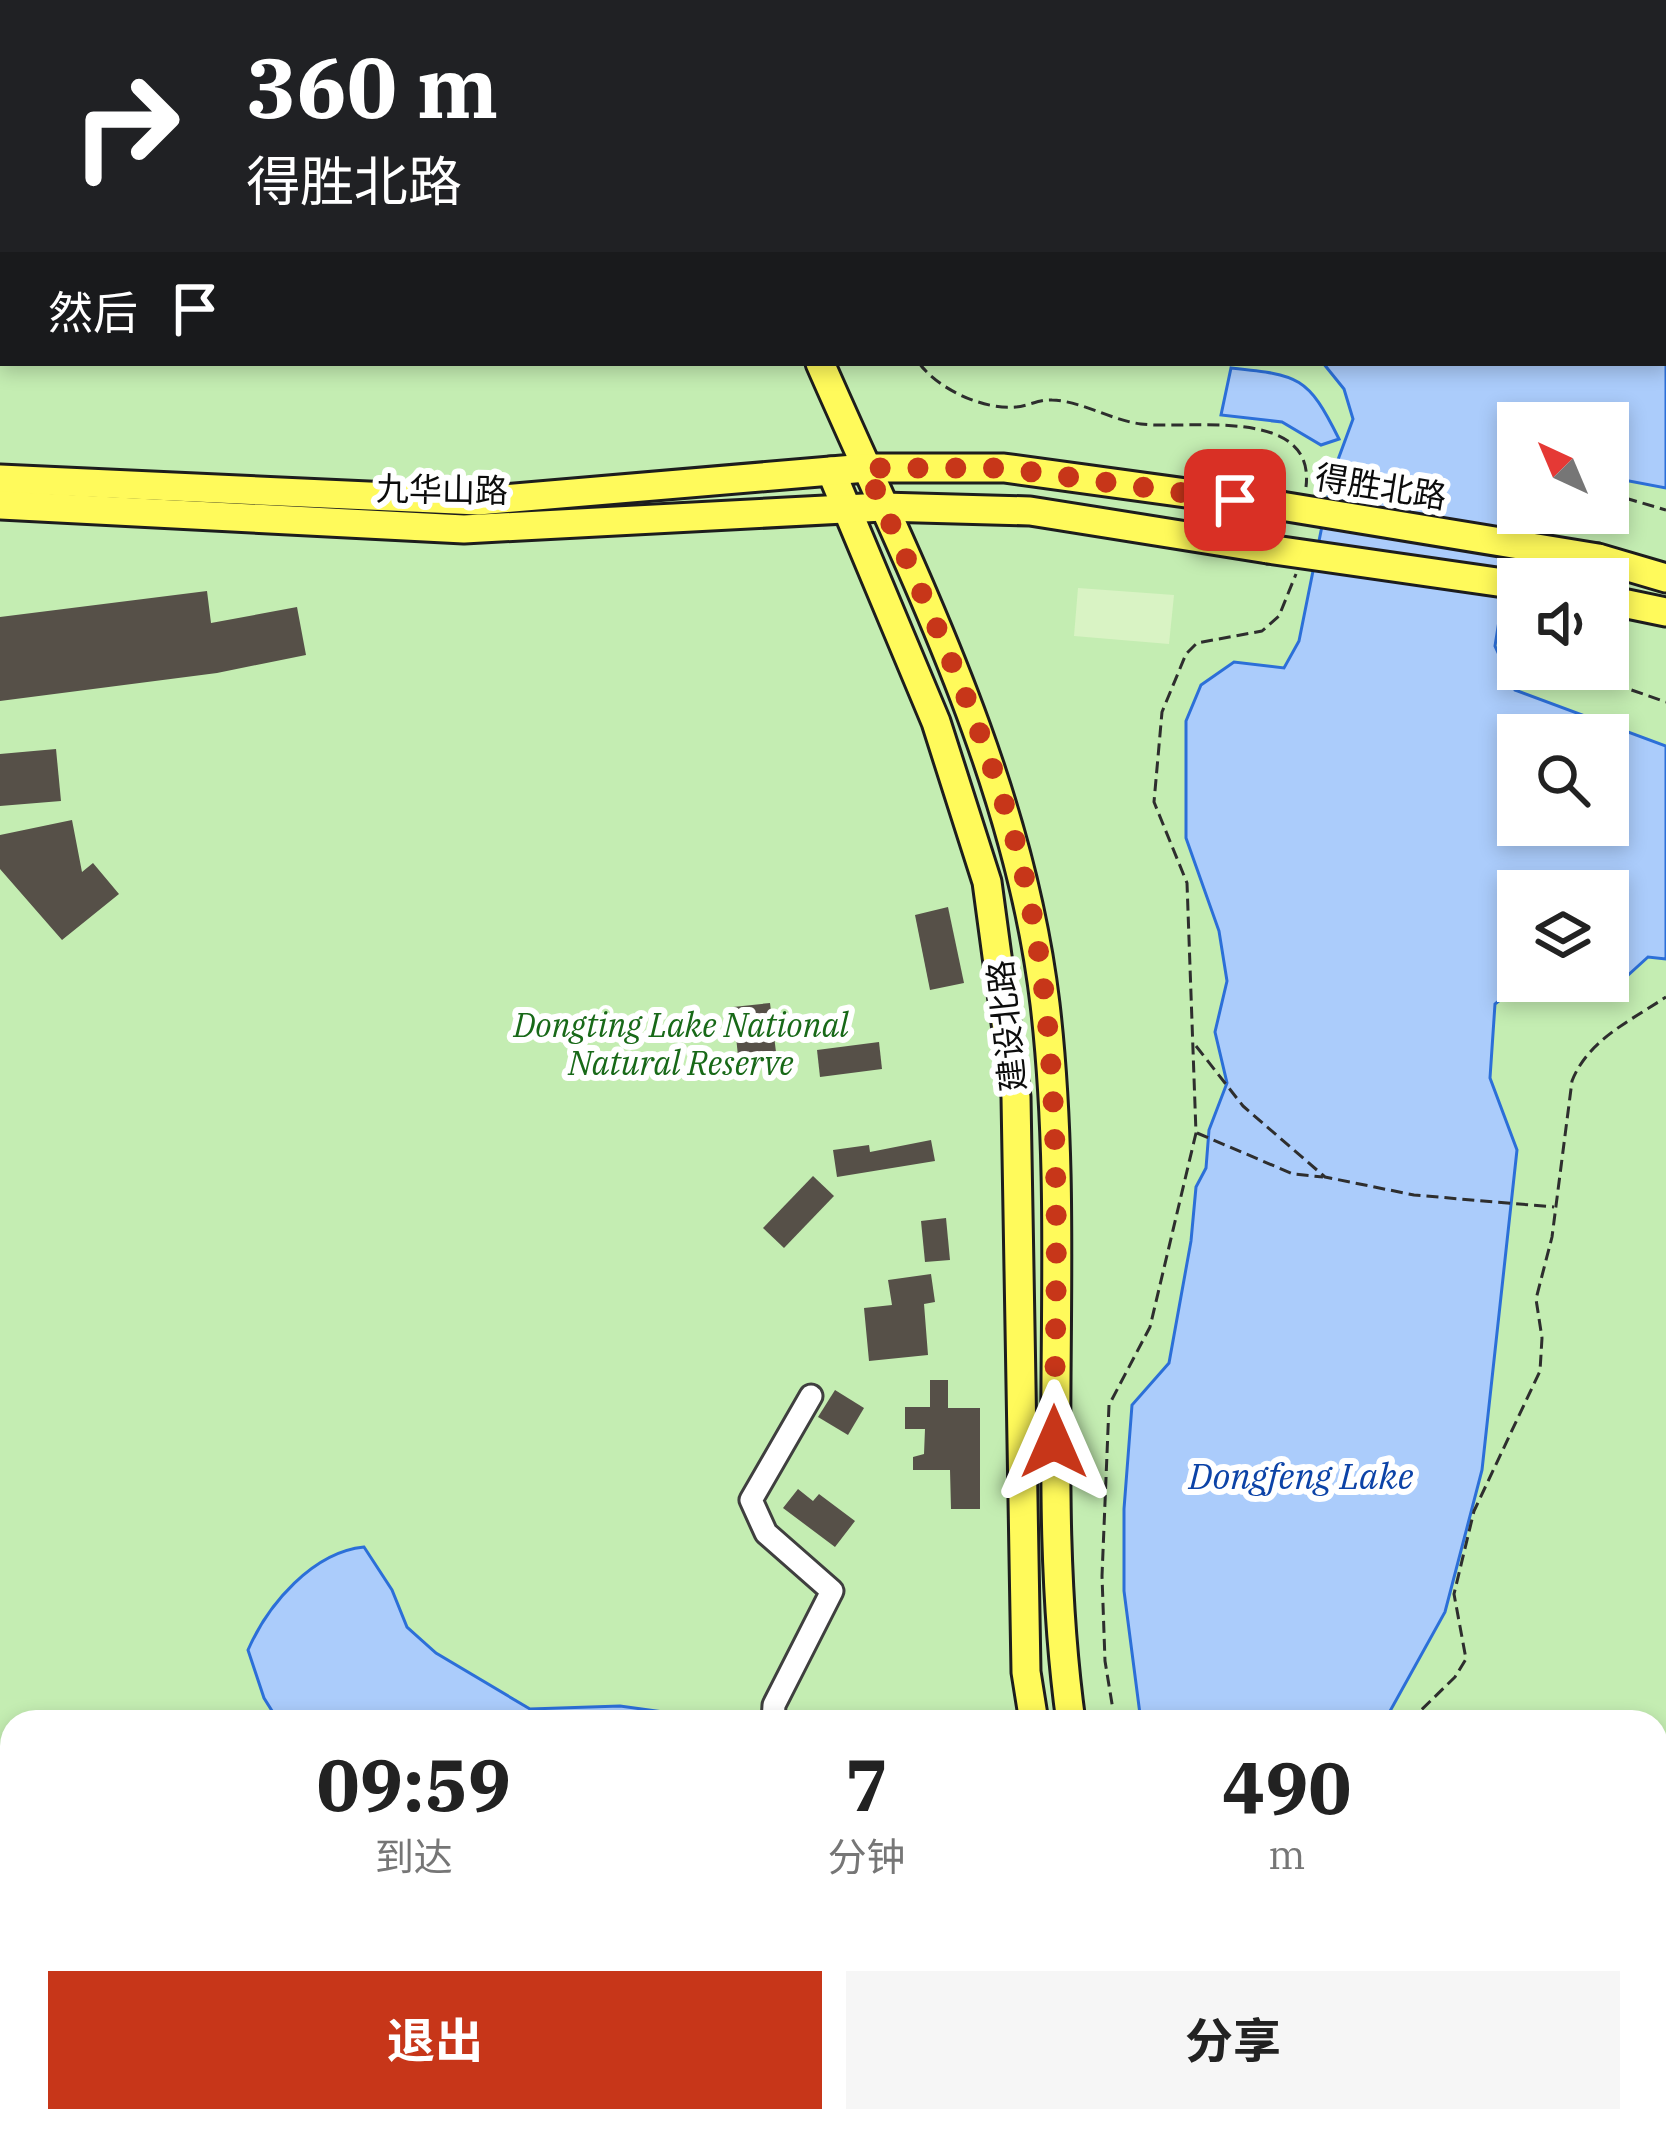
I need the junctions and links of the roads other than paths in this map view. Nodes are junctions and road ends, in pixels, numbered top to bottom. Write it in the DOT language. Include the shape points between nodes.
graph roads {
  1 [pos="821,366"];
  2 [pos="866,468"];
  3 [pos="831,471"];
  4 [pos="0,479"];
  5 [pos="0,506"];
  6 [pos="883,507"];
  7 [pos="848,509"];
  8 [pos="1666,578"];
  9 [pos="1497,582"];
  10 [pos="1629,604"];
  11 [pos="1666,612"];
  12 [pos="811,1396"];
  13 [pos="774,1710"];
  14 [pos="1032,1710"];
  15 [pos="1070,1710"];
  1 -- 2 [label="main road, 建设北路"];
  2 -- 3 [label="main road, 九华山路"];
  2 -- 6 [label="main road, 建设北路"];
  2 -- 8 [label="main road, 得胜北路, bridge" via="1004,468 1293,500"];
  3 -- 4 [label="main road, 九华山路" via="478,501"];
  3 -- 7 [label="main road"];
  5 -- 7 [label="main road, 九华山路" via="464,529"];
  6 -- 7 [label="main road, 九华山路"];
  6 -- 9 [label="main road, bridge" via="1030,511"];
  6 -- 15 [label="main road, 建设北路" via="999,787 1045,1005 1056,1278 1054,1525"];
  7 -- 14 [label="main road" via="936,722 987,882 1016,1097"];
  10 -- 11 [label="main road"];
  12 -- 13 [label="street" via="751,1500 766,1533 832,1591"];
}
